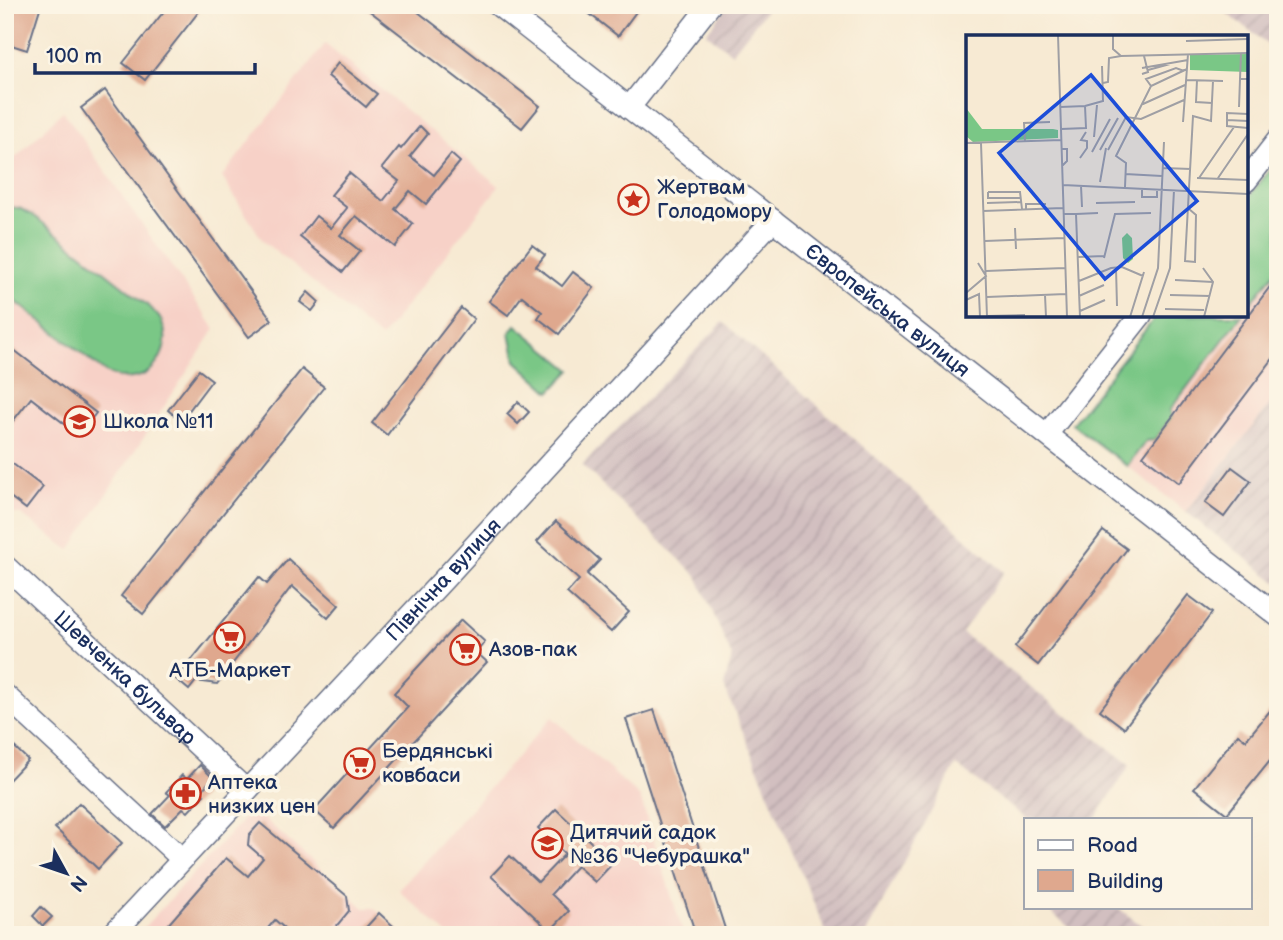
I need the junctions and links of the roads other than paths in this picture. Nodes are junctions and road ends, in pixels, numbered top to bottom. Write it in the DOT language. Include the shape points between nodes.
graph roads {
  1 [pos="498,5"];
  2 [pos="710,5"];
  3 [pos="629,108"];
  4 [pos="1278,140"];
  5 [pos="1248,178"];
  6 [pos="773,220"];
  7 [pos="1138,317"];
  8 [pos="1047,434"];
  9 [pos="5,566"];
  10 [pos="1278,616"];
  11 [pos="5,695"];
  12 [pos="246,790"];
  13 [pos="182,859"];
  14 [pos="112,935"];
  1 -- 3 [label="street, Європейська вулиця"];
  2 -- 3 [label="street"];
  3 -- 6 [label="street, Європейська вулиця"];
  4 -- 5 [label="street"];
  6 -- 8 [label="street, Європейська вулиця"];
  6 -- 12 [label="street, Північна вулиця"];
  7 -- 8 [label="street"];
  8 -- 10 [label="street, Європейська вулиця"];
  9 -- 12 [label="street, Шевченка бульвар"];
  11 -- 13 [label="street"];
  12 -- 13 [label="street, Північна вулиця"];
  13 -- 14 [label="street, Північна вулиця"];
}
